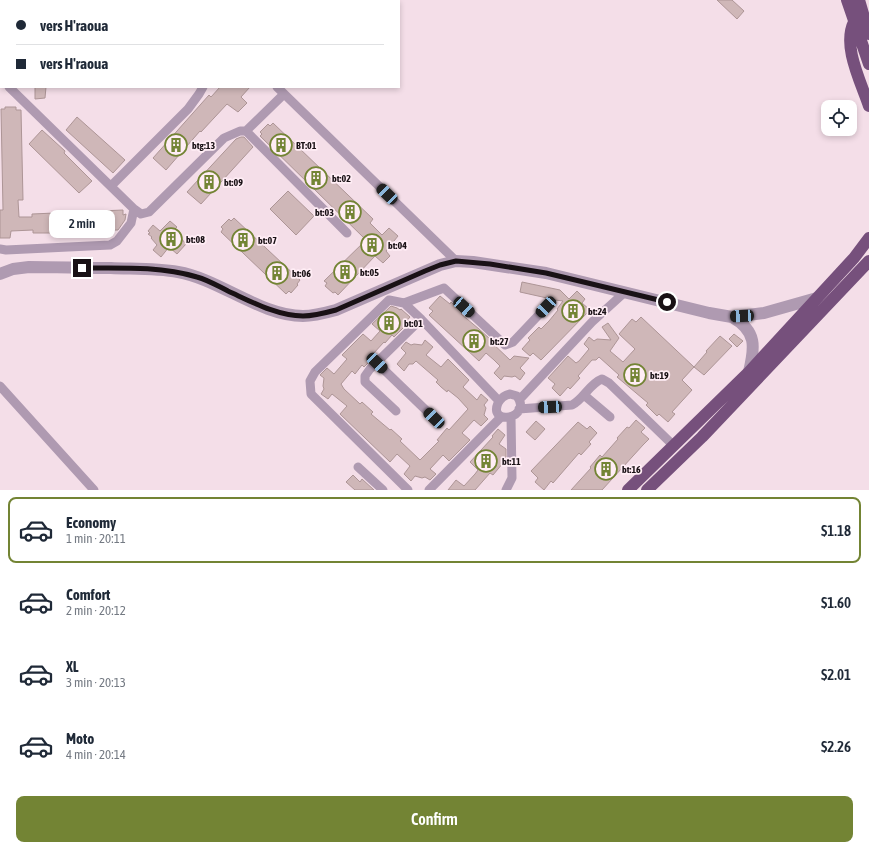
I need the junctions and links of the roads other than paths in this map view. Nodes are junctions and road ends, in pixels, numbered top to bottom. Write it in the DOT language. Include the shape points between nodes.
graph roads {
  1 [pos="847,0"];
  2 [pos="859,0"];
  3 [pos="869,8"];
  4 [pos="854,22"];
  5 [pos="869,34"];
  6 [pos="869,64"];
  7 [pos="10,88"];
  8 [pos="202,88"];
  9 [pos="277,88"];
  10 [pos="284,94"];
  11 [pos="869,106"];
  12 [pos="246,130"];
  13 [pos="111,186"];
  14 [pos="134,209"];
  15 [pos="348,233"];
  16 [pos="869,238"];
  17 [pos="0,249"];
  18 [pos="456,261"];
  19 [pos="869,261"];
  20 [pos="869,266"];
  21 [pos="0,274"];
  22 [pos="855,276"];
  23 [pos="625,292"];
  24 [pos="817,298"];
  25 [pos="404,303"];
  26 [pos="550,303"];
  27 [pos="732,317"];
  28 [pos="421,319"];
  29 [pos="377,363"];
  30 [pos="748,372"];
  31 [pos="0,386"];
  32 [pos="584,395"];
  33 [pos="499,401"];
  34 [pos="519,404"];
  35 [pos="396,411"];
  36 [pos="501,417"];
  37 [pos="511,417"];
  38 [pos="610,417"];
  39 [pos="434,418"];
  40 [pos="674,446"];
  41 [pos="358,467"];
  42 [pos="94,490"];
  43 [pos="383,490"];
  44 [pos="408,490"];
  45 [pos="429,490"];
  46 [pos="506,490"];
  47 [pos="628,490"];
  48 [pos="647,490"];
  1 -- 4 [label="highway"];
  2 -- 3 [label="highway"];
  2 -- 5 [label="highway"];
  4 -- 6 [label="highway"];
  4 -- 11 [label="highway" via="850,34 851,53"];
  7 -- 13 [label="street"];
  8 -- 13 [label="street" via="188,109"];
  9 -- 10 [label="street"];
  10 -- 12 [label="street"];
  10 -- 18 [label="street"];
  12 -- 14 [label="street" via="224,138 149,212 141,214"];
  12 -- 15 [label="street"];
  13 -- 14 [label="street"];
  14 -- 17 [label="street" via="131,223 110,246"];
  16 -- 24 [label="highway"];
  18 -- 21 [label="street" via="425,271 336,310 302,316 284,314 199,277 178,272 136,268 29,267"];
  18 -- 23 [label="street" via="546,273"];
  19 -- 22 [label="highway"];
  20 -- 22 [label="highway"];
  22 -- 48 [label="highway" via="707,432"];
  23 -- 27 [label="street"];
  23 -- 34 [label="street" via="592,322"];
  24 -- 27 [label="street" via="764,314"];
  24 -- 30 [label="highway"];
  25 -- 26 [label="street" via="444,288 505,345 514,342"];
  25 -- 28 [label="street"];
  25 -- 44 [label="street" via="389,300 315,372 310,380 311,394"];
  27 -- 30 [label="street" via="745,327 752,338 753,353"];
  28 -- 29 [label="street"];
  28 -- 33 [label="street"];
  29 -- 35 [label="street" via="365,376 365,382"];
  29 -- 39 [label="street"];
  30 -- 40 [label="highway"];
  31 -- 42 [label="street"];
  32 -- 34 [label="street" via="572,405"];
  32 -- 38 [label="street"];
  32 -- 40 [label="street" via="599,380 606,380"];
  33 -- 34 [label="street" via="510,394 518,396"];
  33 -- 36 [label="street" via="497,407"];
  34 -- 37 [label="street" via="516,414"];
  36 -- 37 [label="street"];
  36 -- 45 [label="street"];
  37 -- 46 [label="street" via="512,478"];
  40 -- 47 [label="highway"];
  41 -- 43 [label="street"];
}
